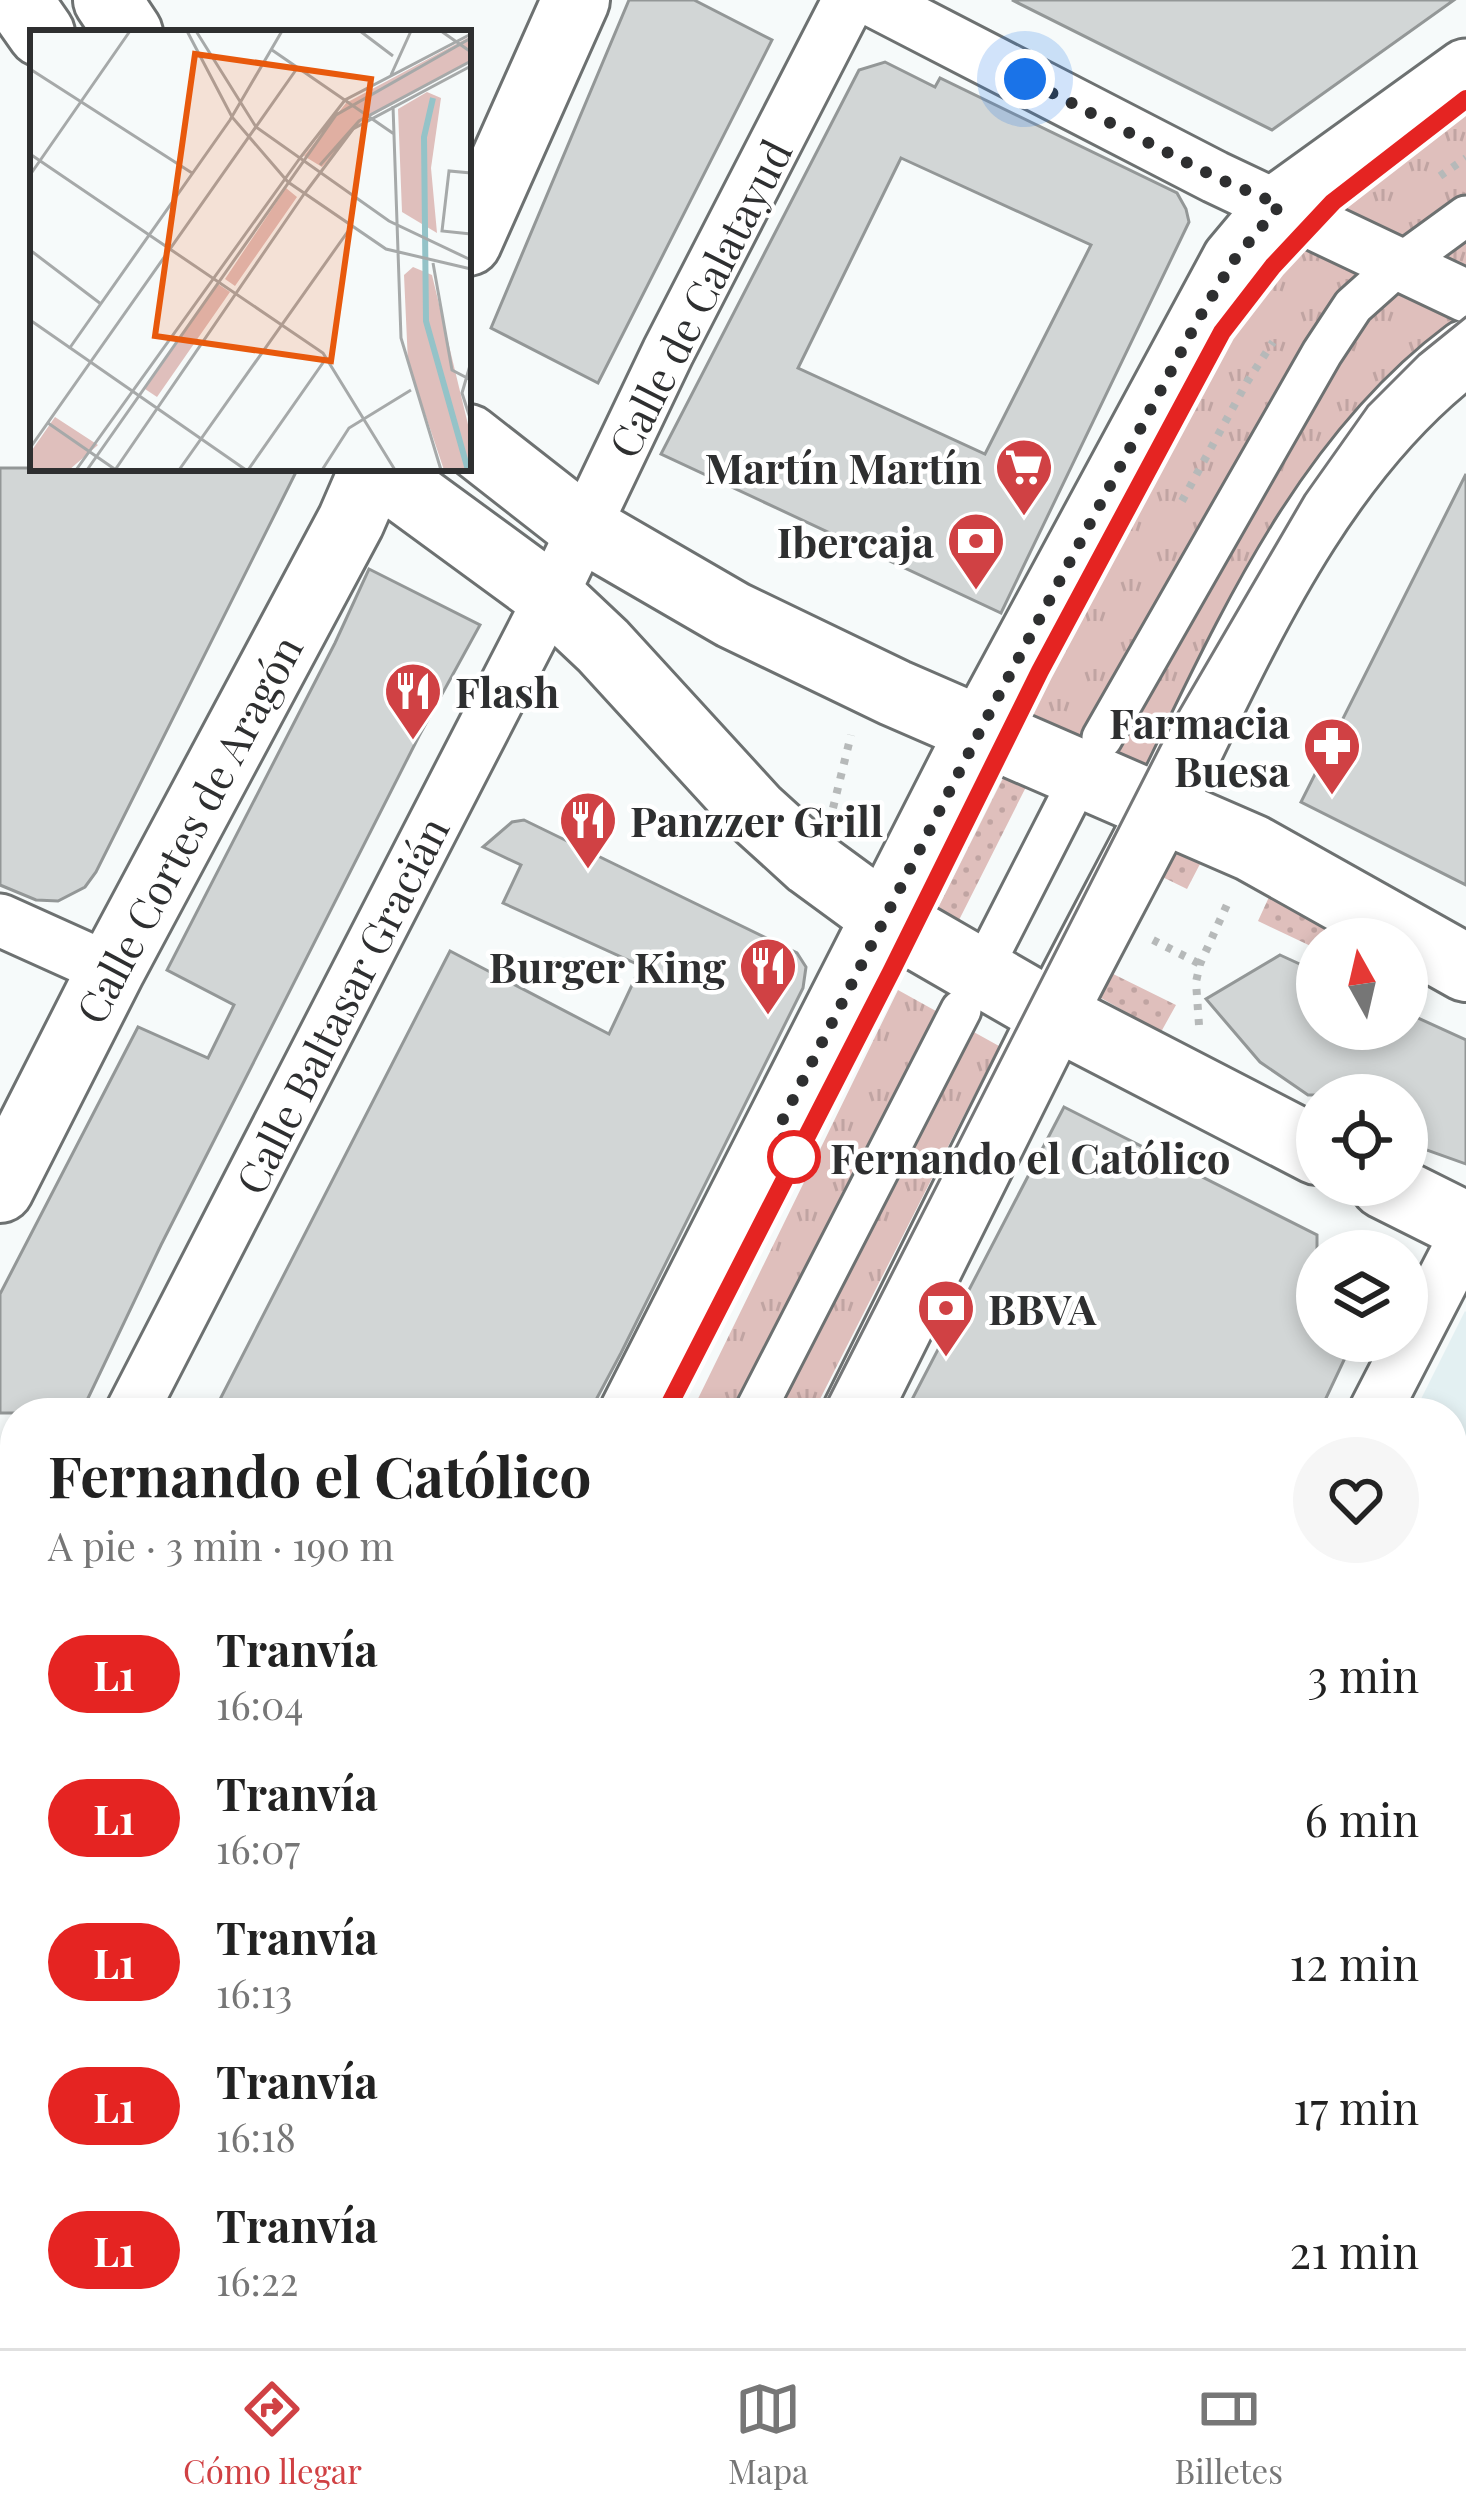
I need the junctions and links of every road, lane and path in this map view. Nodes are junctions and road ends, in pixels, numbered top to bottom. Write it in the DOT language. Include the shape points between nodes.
graph roads {
  1 [pos="18,0"];
  2 [pos="107,0"];
  3 [pos="576,0"];
  4 [pos="849,0"];
  5 [pos="872,0"];
  6 [pos="39,30"];
  7 [pos="127,30"];
  8 [pos="1466,71"];
  9 [pos="1280,205"];
  10 [pos="1466,216"];
  11 [pos="471,235"];
  12 [pos="1400,264"];
  13 [pos="1466,296"];
  14 [pos="1466,352"];
  15 [pos="471,440"];
  16 [pos="374,471"];
  17 [pos="379,471"];
  18 [pos="584,528"];
  19 [pos="551,597"];
  20 [pos="981,729"];
  21 [pos="852,732"];
  22 [pos="1102,738"];
  23 [pos="1067,803"];
  24 [pos="1162,808"];
  25 [pos="832,812"];
  26 [pos="1238,881"];
  27 [pos="886,918"];
  28 [pos="0,920"];
  29 [pos="995,944"];
  30 [pos="1466,968"];
  31 [pos="111,970"];
  32 [pos="961,1010"];
  33 [pos="1054,1015"];
  34 [pos="1201,1020"];
  35 [pos="1296,1140"];
  36 [pos="0,1189"];
  37 [pos="1421,1206"];
  38 [pos="1466,1231"];
  39 [pos="139,1398"];
  40 [pos="641,1398"];
  41 [pos="762,1398"];
  42 [pos="863,1398"];
  43 [pos="1382,1398"];
  1 -- 6 [label="main road"];
  2 -- 7 [label="main road"];
  3 -- 11 [label="main road"];
  4 -- 18 [label="street, Calle de Calatayud"];
  5 -- 9 [label="street"];
  8 -- 9 [label="street"];
  9 -- 12 [label="street"];
  9 -- 20 [label="street" via="1198,320"];
  10 -- 12 [label="street"];
  12 -- 13 [label="street"];
  12 -- 22 [label="street" via="1353,307 1322,353"];
  14 -- 24 [label="street" via="1379,431 1348,471 1220,687"];
  15 -- 18 [label="main road"];
  16 -- 31 [label="main road, Calle Cortes de Aragón"];
  17 -- 19 [label="main road"];
  18 -- 19 [label="street, Calle de Calatayud"];
  18 -- 20 [label="main road" via="733,615"];
  19 -- 27 [label="main road" via="756,813"];
  19 -- 39 [label="street, Calle Baltasar Gracián"];
  20 -- 24 [label="main road"];
  20 -- 27 [label="main road"];
  21 -- 25 [label="path"];
  23 -- 29 [label="street"];
  24 -- 30 [label="main road" via="1287,866"];
  24 -- 33 [label="street"];
  26 -- 34 [label="path" via="1199,964"];
  27 -- 33 [label="main road"];
  27 -- 40 [label="main road"];
  28 -- 31 [label="street"];
  31 -- 36 [label="main road, Calle Cortes de Aragón"];
  32 -- 41 [label="street"];
  33 -- 35 [label="main road"];
  33 -- 42 [label="main road"];
  37 -- 38 [label="main road"];
  38 -- 43 [label="street"];
}
